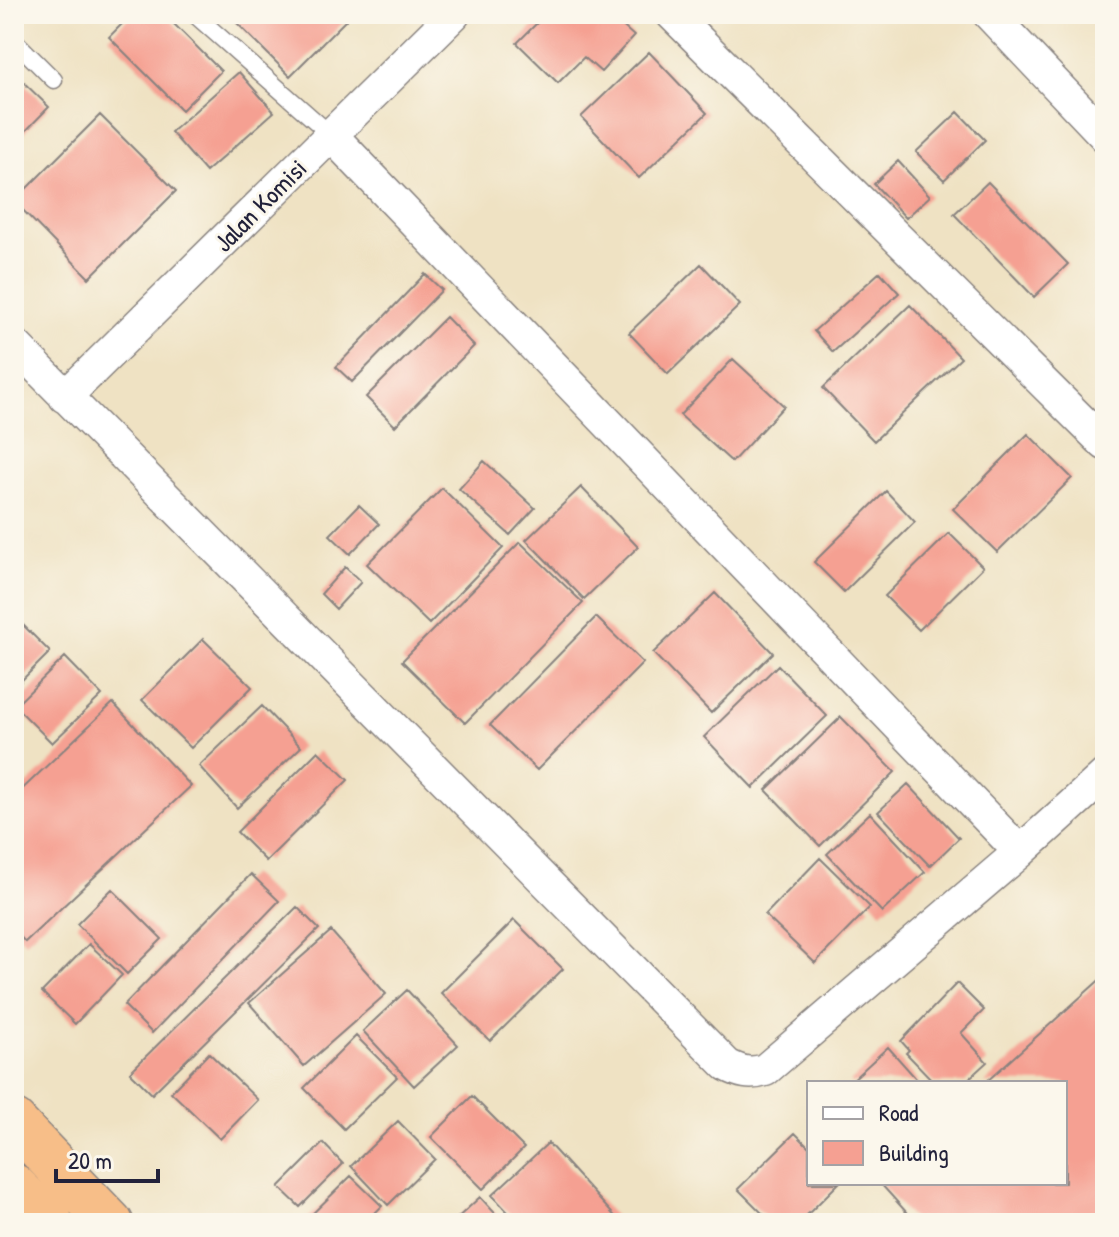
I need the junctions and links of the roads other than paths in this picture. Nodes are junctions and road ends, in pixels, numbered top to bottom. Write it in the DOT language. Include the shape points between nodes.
graph roads {
  1 [pos="194,14"];
  2 [pos="454,14"];
  3 [pos="672,14"];
  4 [pos="989,14"];
  5 [pos="14,40"];
  6 [pos="54,80"];
  7 [pos="331,135"];
  8 [pos="1105,136"];
  9 [pos="14,344"];
  10 [pos="65,397"];
  11 [pos="1105,444"];
  12 [pos="1105,775"];
  13 [pos="1020,852"];
  14 [pos="14,1122"];
  15 [pos="14,1186"];
  16 [pos="51,1223"];
  17 [pos="111,1223"];
  1 -- 7 [label="lane"];
  2 -- 7 [label="street, Jalan Komisi"];
  3 -- 11 [label="street"];
  4 -- 8 [label="street"];
  5 -- 6 [label="lane"];
  7 -- 10 [label="street, Jalan Komisi"];
  7 -- 13 [label="street"];
  9 -- 10 [label="street"];
  10 -- 13 [label="street" via="738,1071 765,1070"];
  12 -- 13 [label="street"];
  14 -- 17 [label="highway"];
  15 -- 16 [label="highway"];
}
